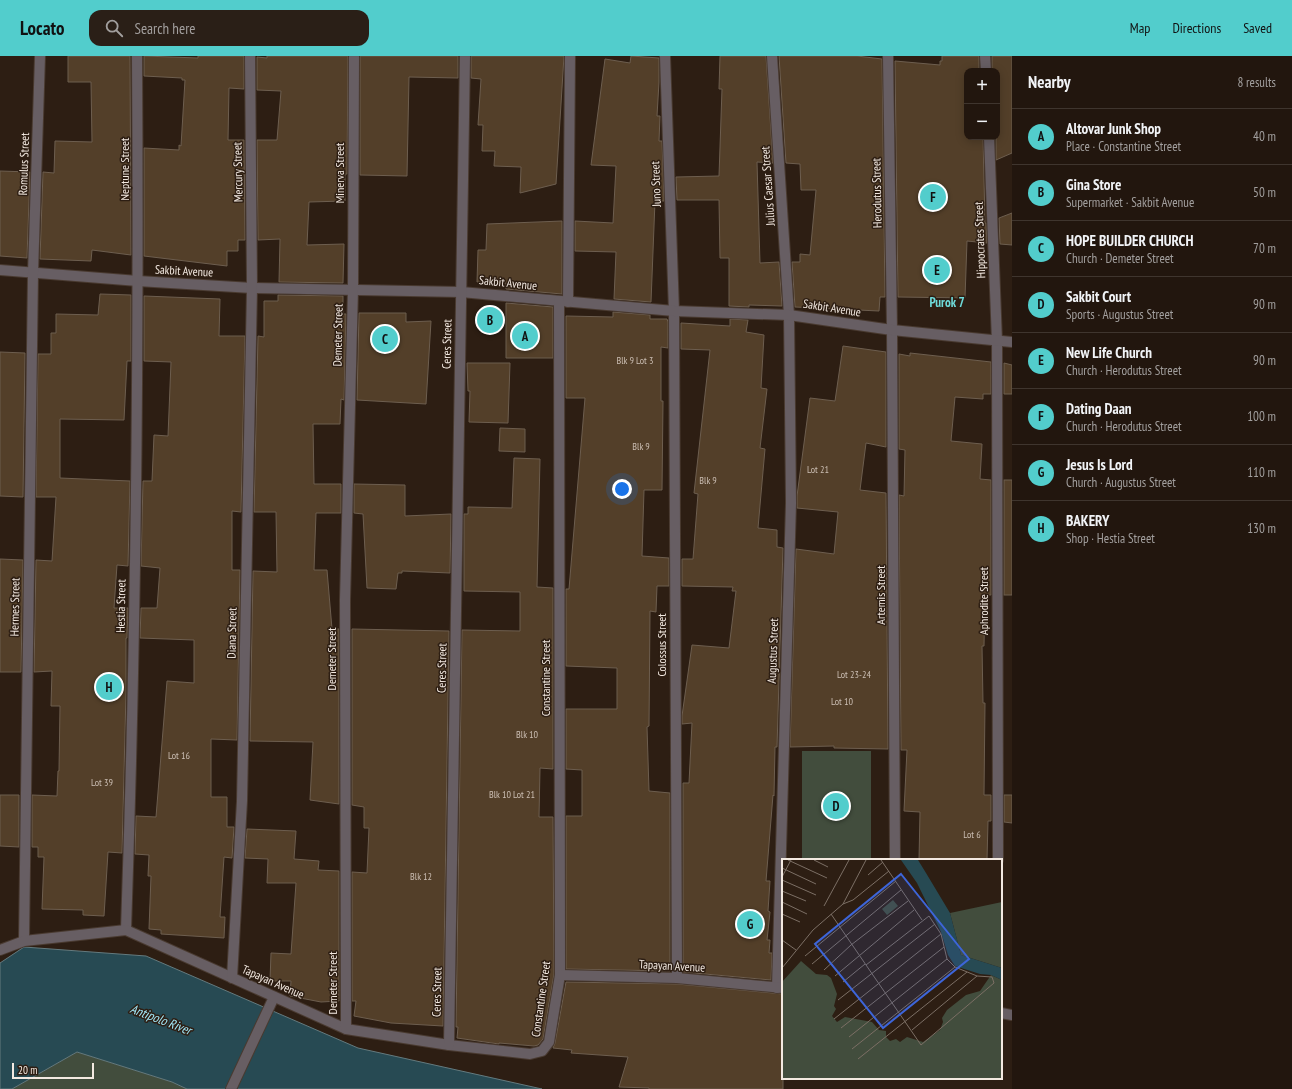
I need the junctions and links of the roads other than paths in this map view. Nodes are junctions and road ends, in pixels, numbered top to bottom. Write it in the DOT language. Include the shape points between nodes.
graph roads {
  1 [pos="40,56"];
  2 [pos="137,56"];
  3 [pos="250,56"];
  4 [pos="354,56"];
  5 [pos="466,56"];
  6 [pos="570,56"];
  7 [pos="665,56"];
  8 [pos="772,56"];
  9 [pos="888,56"];
  10 [pos="985,56"];
  11 [pos="986,68"];
  12 [pos="989,140"];
  13 [pos="0,270"];
  14 [pos="33,273"];
  15 [pos="138,281"];
  16 [pos="252,288"];
  17 [pos="352,289"];
  18 [pos="461,292"];
  19 [pos="564,302"];
  20 [pos="674,311"];
  21 [pos="789,315"];
  22 [pos="892,330"];
  23 [pos="997,341"];
  24 [pos="1012,342"];
  25 [pos="783,859"];
  26 [pos="895,859"];
  27 [pos="998,859"];
  28 [pos="782,891"];
  29 [pos="126,930"];
  30 [pos="24,941"];
  31 [pos="0,950"];
  32 [pos="560,975"];
  33 [pos="232,978"];
  34 [pos="677,978"];
  35 [pos="780,988"];
  36 [pos="273,1000"];
  37 [pos="1002,1013"];
  38 [pos="1012,1015"];
  39 [pos="346,1029"];
  40 [pos="449,1045"];
  41 [pos="542,1051"];
  42 [pos="230,1089"];
  1 -- 14 [label="street, Romulus Street"];
  2 -- 15 [label="street, Neptune Street"];
  3 -- 16 [label="street, Mercury Street"];
  4 -- 17 [label="street, Minerva Street"];
  5 -- 18 [label="street, Ceres Street"];
  6 -- 19 [label="street, Constantine Street"];
  7 -- 20 [label="street, Juno Street"];
  8 -- 21 [label="street, Julius Caesar Street"];
  9 -- 22 [label="street, Herodutus Street"];
  10 -- 11 [label="street"];
  12 -- 23 [label="street, Hippocrates Street"];
  13 -- 14 [label="street, Sakbit Avenue"];
  14 -- 15 [label="street, Sakbit Avenue"];
  14 -- 30 [label="street, Hermes Street"];
  15 -- 16 [label="street, Sakbit Avenue"];
  15 -- 29 [label="street, Hestia Street" via="132,749"];
  16 -- 17 [label="street, Sakbit Avenue"];
  16 -- 33 [label="street, Diana Street" via="242,802"];
  17 -- 18 [label="street, Sakbit Avenue"];
  17 -- 39 [label="street, Demeter Street" via="344,600"];
  18 -- 19 [label="street, Sakbit Avenue"];
  18 -- 40 [label="street, Ceres Street"];
  19 -- 20 [label="street, Sakbit Avenue"];
  19 -- 32 [label="street, Constantine Street"];
  20 -- 21 [label="street, Sakbit Avenue"];
  20 -- 34 [label="street, Colossus Street"];
  21 -- 22 [label="street, Sakbit Avenue"];
  21 -- 25 [label="street, Augustus Street" via="790,503"];
  22 -- 23 [label="street, Sakbit Avenue"];
  22 -- 26 [label="street, Artemis Street"];
  23 -- 24 [label="street, Sakbit Avenue"];
  23 -- 27 [label="street, Aphrodite Street"];
  28 -- 35 [label="street, Augustus Street"];
  29 -- 30 [label="street"];
  29 -- 33 [label="street, Tapayan Avenue"];
  30 -- 31 [label="street"];
  32 -- 34 [label="street, Tapayan Avenue"];
  32 -- 41 [label="street, Constantine Street" via="549,1042"];
  33 -- 36 [label="street, Tapayan Avenue"];
  34 -- 35 [label="street, Tapayan Avenue"];
  36 -- 39 [label="street, Tapayan Avenue"];
  36 -- 42 [label="street"];
  37 -- 38 [label="street"];
  39 -- 40 [label="street, Tapayan Avenue"];
  40 -- 41 [label="street, Tapayan Avenue" via="530,1054"];
}
